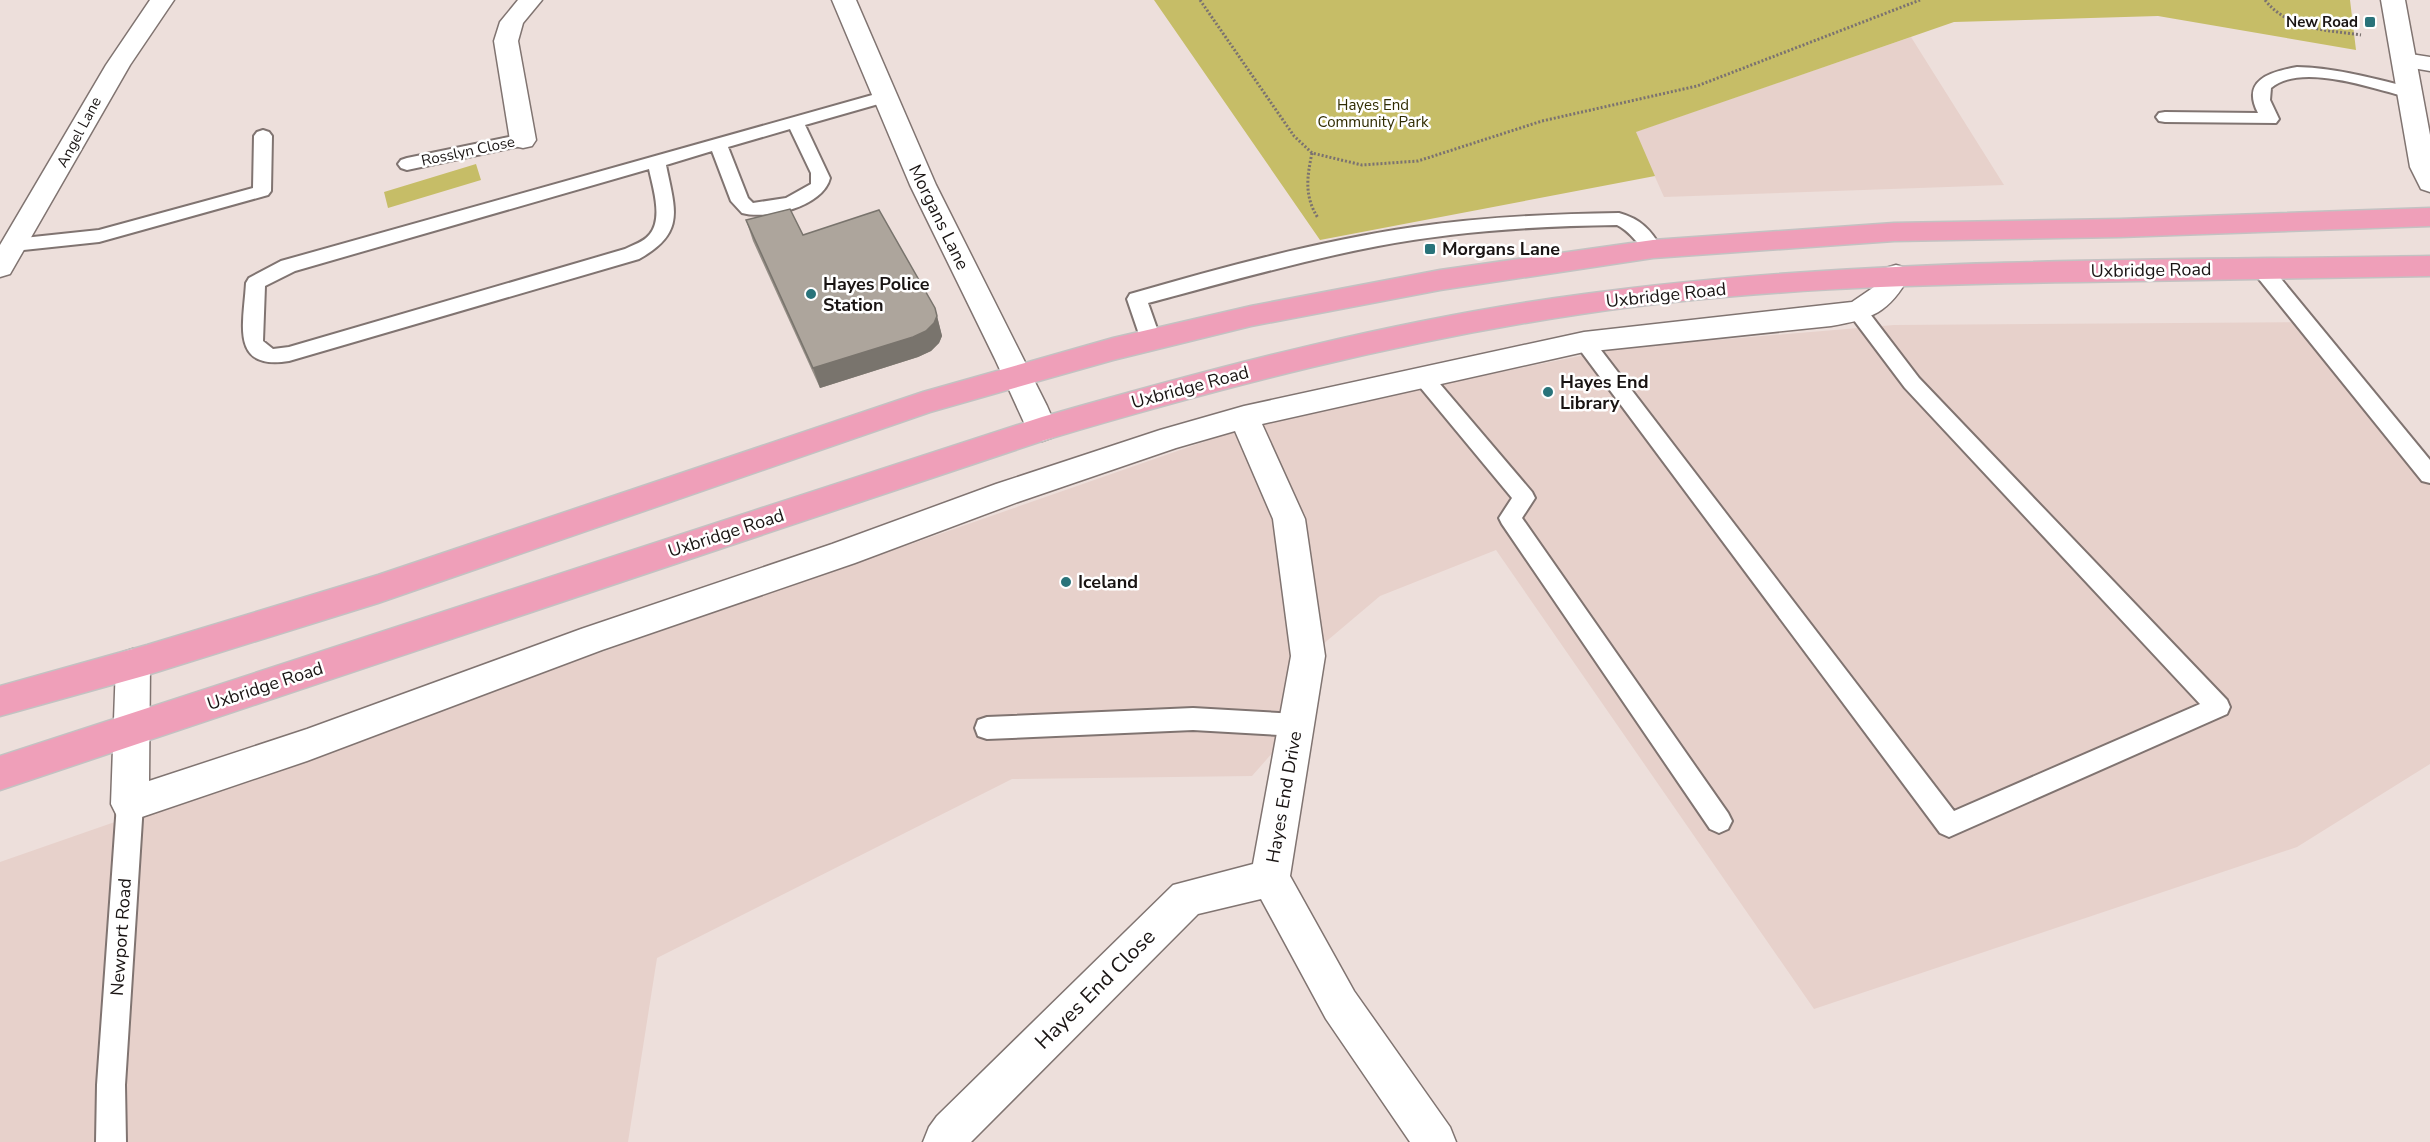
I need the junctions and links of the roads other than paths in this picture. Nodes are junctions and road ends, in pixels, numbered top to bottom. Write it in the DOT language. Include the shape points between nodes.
graph roads {
  1 [pos="162,0"];
  2 [pos="530,0"];
  3 [pos="844,0"];
  4 [pos="2393,0"];
  5 [pos="2403,52"];
  6 [pos="2430,64"];
  7 [pos="2410,93"];
  8 [pos="883,98"];
  9 [pos="2165,117"];
  10 [pos="795,122"];
  11 [pos="263,136"];
  12 [pos="524,140"];
  13 [pos="718,144"];
  14 [pos="656,161"];
  15 [pos="407,164"];
  16 [pos="2430,183"];
  17 [pos="2430,217"];
  18 [pos="14,245"];
  19 [pos="1653,249"];
  20 [pos="2430,266"];
  21 [pos="0,267"];
  22 [pos="2261,268"];
  23 [pos="1896,275"];
  24 [pos="1857,311"];
  25 [pos="1151,340"];
  26 [pos="1584,342"];
  27 [pos="1020,376"];
  28 [pos="1422,376"];
  29 [pos="1244,417"];
  30 [pos="1042,429"];
  31 [pos="2430,476"];
  32 [pos="133,664"];
  33 [pos="0,701"];
  34 [pos="1297,725"];
  35 [pos="987,728"];
  36 [pos="130,731"];
  37 [pos="0,773"];
  38 [pos="130,804"];
  39 [pos="1719,820"];
  40 [pos="1270,878"];
  41 [pos="111,1142"];
  42 [pos="944,1142"];
  43 [pos="1435,1142"];
  1 -- 18 [label="street, Angel Lane" via="90,109"];
  2 -- 12 [label="street, Rosslyn Close" via="512,22 506,40"];
  3 -- 8 [label="street, Morgans Lane"];
  4 -- 5 [label="street"];
  5 -- 6 [label="street"];
  5 -- 7 [label="street"];
  7 -- 9 [label="lane" via="2301,71 2276,76 2262,88 2260,97 2270,119"];
  7 -- 16 [label="street" via="2423,167"];
  8 -- 10 [label="lane"];
  8 -- 27 [label="street, Morgans Lane" via="952,246"];
  10 -- 13 [label="lane"];
  10 -- 13 [label="lane" via="821,179 818,189 808,198 760,210 748,209 740,201"];
  11 -- 18 [label="lane" via="262,191 99,236"];
  12 -- 15 [label="lane, Rosslyn Close"];
  13 -- 14 [label="lane"];
  14 -- 14 [label="lane" via="288,266 256,283 253,342 259,351 271,357 289,354 632,254 659,235 666,214"];
  17 -- 19 [label="main road" via="1894,232"];
  18 -- 21 [label="street, Angel Lane"];
  19 -- 25 [label="main road" via="1440,280 1251,316"];
  19 -- 25 [label="lane" via="1643,232 1619,219 1492,225 1405,235 1345,246 1137,299"];
  20 -- 22 [label="main road, Uxbridge Road"];
  22 -- 23 [label="main road, Uxbridge Road"];
  22 -- 31 [label="lane"];
  23 -- 24 [label="street" via="1887,293 1875,304"];
  23 -- 30 [label="main road, Uxbridge Road" via="1679,292 1505,316 1277,364"];
  24 -- 26 [label="street"];
  24 -- 26 [label="lane" via="1920,392 2218,707 1949,825"];
  25 -- 27 [label="main road"];
  26 -- 28 [label="street"];
  27 -- 30 [label="street, Morgans Lane"];
  27 -- 32 [label="main road" via="923,403 389,585"];
  28 -- 29 [label="street"];
  28 -- 39 [label="lane" via="1524,498 1510,518"];
  29 -- 34 [label="street, Hayes End Drive" via="1289,519 1308,656"];
  29 -- 38 [label="street" via="1007,493 307,745"];
  30 -- 36 [label="main road, Uxbridge Road"];
  32 -- 33 [label="main road"];
  32 -- 36 [label="street, Newport Road"];
  34 -- 35 [label="lane" via="1193,719"];
  34 -- 40 [label="street, Hayes End Drive"];
  36 -- 37 [label="main road, Uxbridge Road"];
  36 -- 38 [label="street, Newport Road"];
  38 -- 41 [label="lane, Newport Road" via="111,1085"];
  40 -- 42 [label="street, Hayes End Close" via="1187,898"];
  40 -- 43 [label="street, Hayes End Drive" via="1340,1005"];
}
